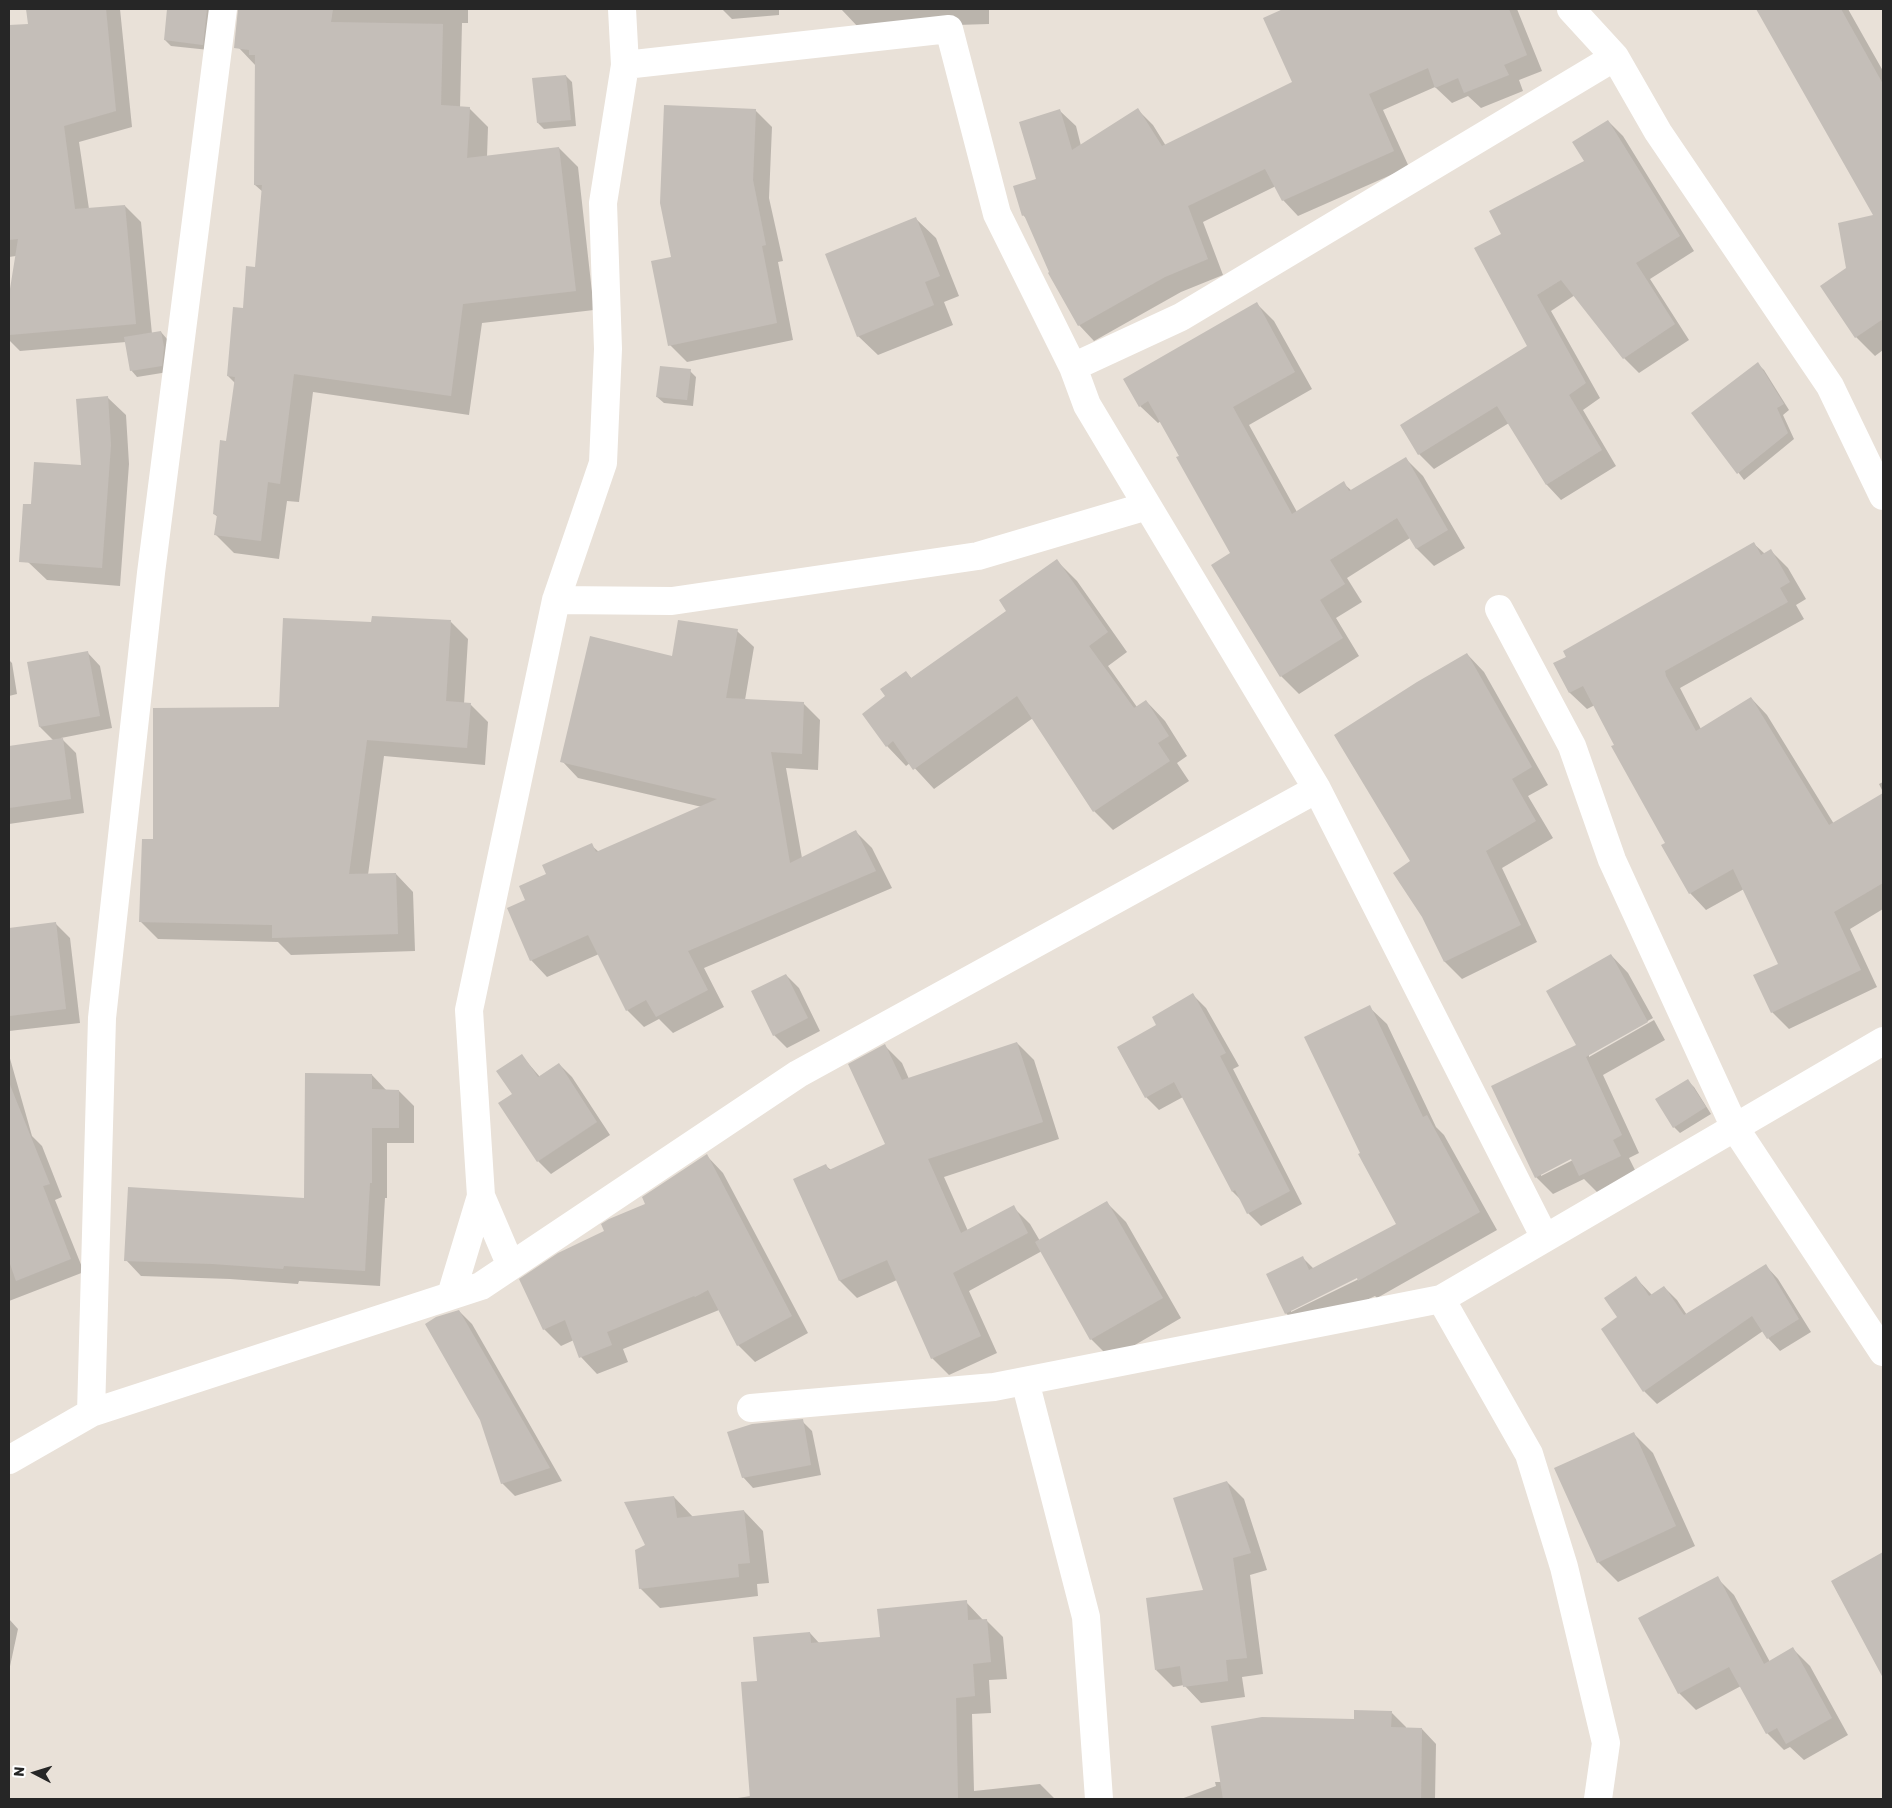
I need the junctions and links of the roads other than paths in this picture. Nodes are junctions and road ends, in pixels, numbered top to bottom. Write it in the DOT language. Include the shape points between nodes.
graph roads {
  1 [pos="223,9"];
  2 [pos="622,9"];
  3 [pos="1571,9"];
  4 [pos="1615,57"];
  5 [pos="625,65"];
  6 [pos="1073,368"];
  7 [pos="1883,496"];
  8 [pos="1147,506"];
  9 [pos="556,600"];
  10 [pos="1499,609"];
  11 [pos="1317,789"];
  12 [pos="1883,1041"];
  13 [pos="1735,1128"];
  14 [pos="481,1196"];
  15 [pos="1545,1238"];
  16 [pos="511,1266"];
  17 [pos="451,1295"];
  18 [pos="1441,1299"];
  19 [pos="1883,1352"];
  20 [pos="1025,1381"];
  21 [pos="751,1408"];
  22 [pos="91,1413"];
  23 [pos="9,1460"];
  24 [pos="1099,1799"];
  25 [pos="1598,1799"];
  1 -- 22 [label="street" via="151,573 102,1018"];
  2 -- 5 [label="street"];
  3 -- 4 [label="street"];
  4 -- 6 [label="street" via="1181,317"];
  4 -- 7 [label="street" via="1658,132 1830,386"];
  5 -- 6 [label="street" via="949,29 998,214"];
  5 -- 9 [label="street" via="603,203 608,350 603,463"];
  6 -- 8 [label="street" via="1087,405"];
  8 -- 9 [label="street" via="978,556 672,601"];
  8 -- 11 [label="street"];
  9 -- 14 [label="street" via="469,1010"];
  10 -- 13 [label="street" via="1572,746 1612,860"];
  11 -- 15 [label="street"];
  11 -- 16 [label="street" via="798,1074"];
  12 -- 13 [label="street"];
  13 -- 15 [label="street"];
  13 -- 19 [label="street"];
  14 -- 16 [label="street"];
  14 -- 17 [label="street"];
  15 -- 18 [label="street"];
  16 -- 17 [label="street" via="481,1286"];
  17 -- 22 [label="street"];
  18 -- 20 [label="street"];
  18 -- 25 [label="street" via="1529,1454 1564,1567 1606,1743"];
  20 -- 21 [label="street" via="994,1387"];
  20 -- 24 [label="street" via="1086,1618"];
  22 -- 23 [label="street"];
}
